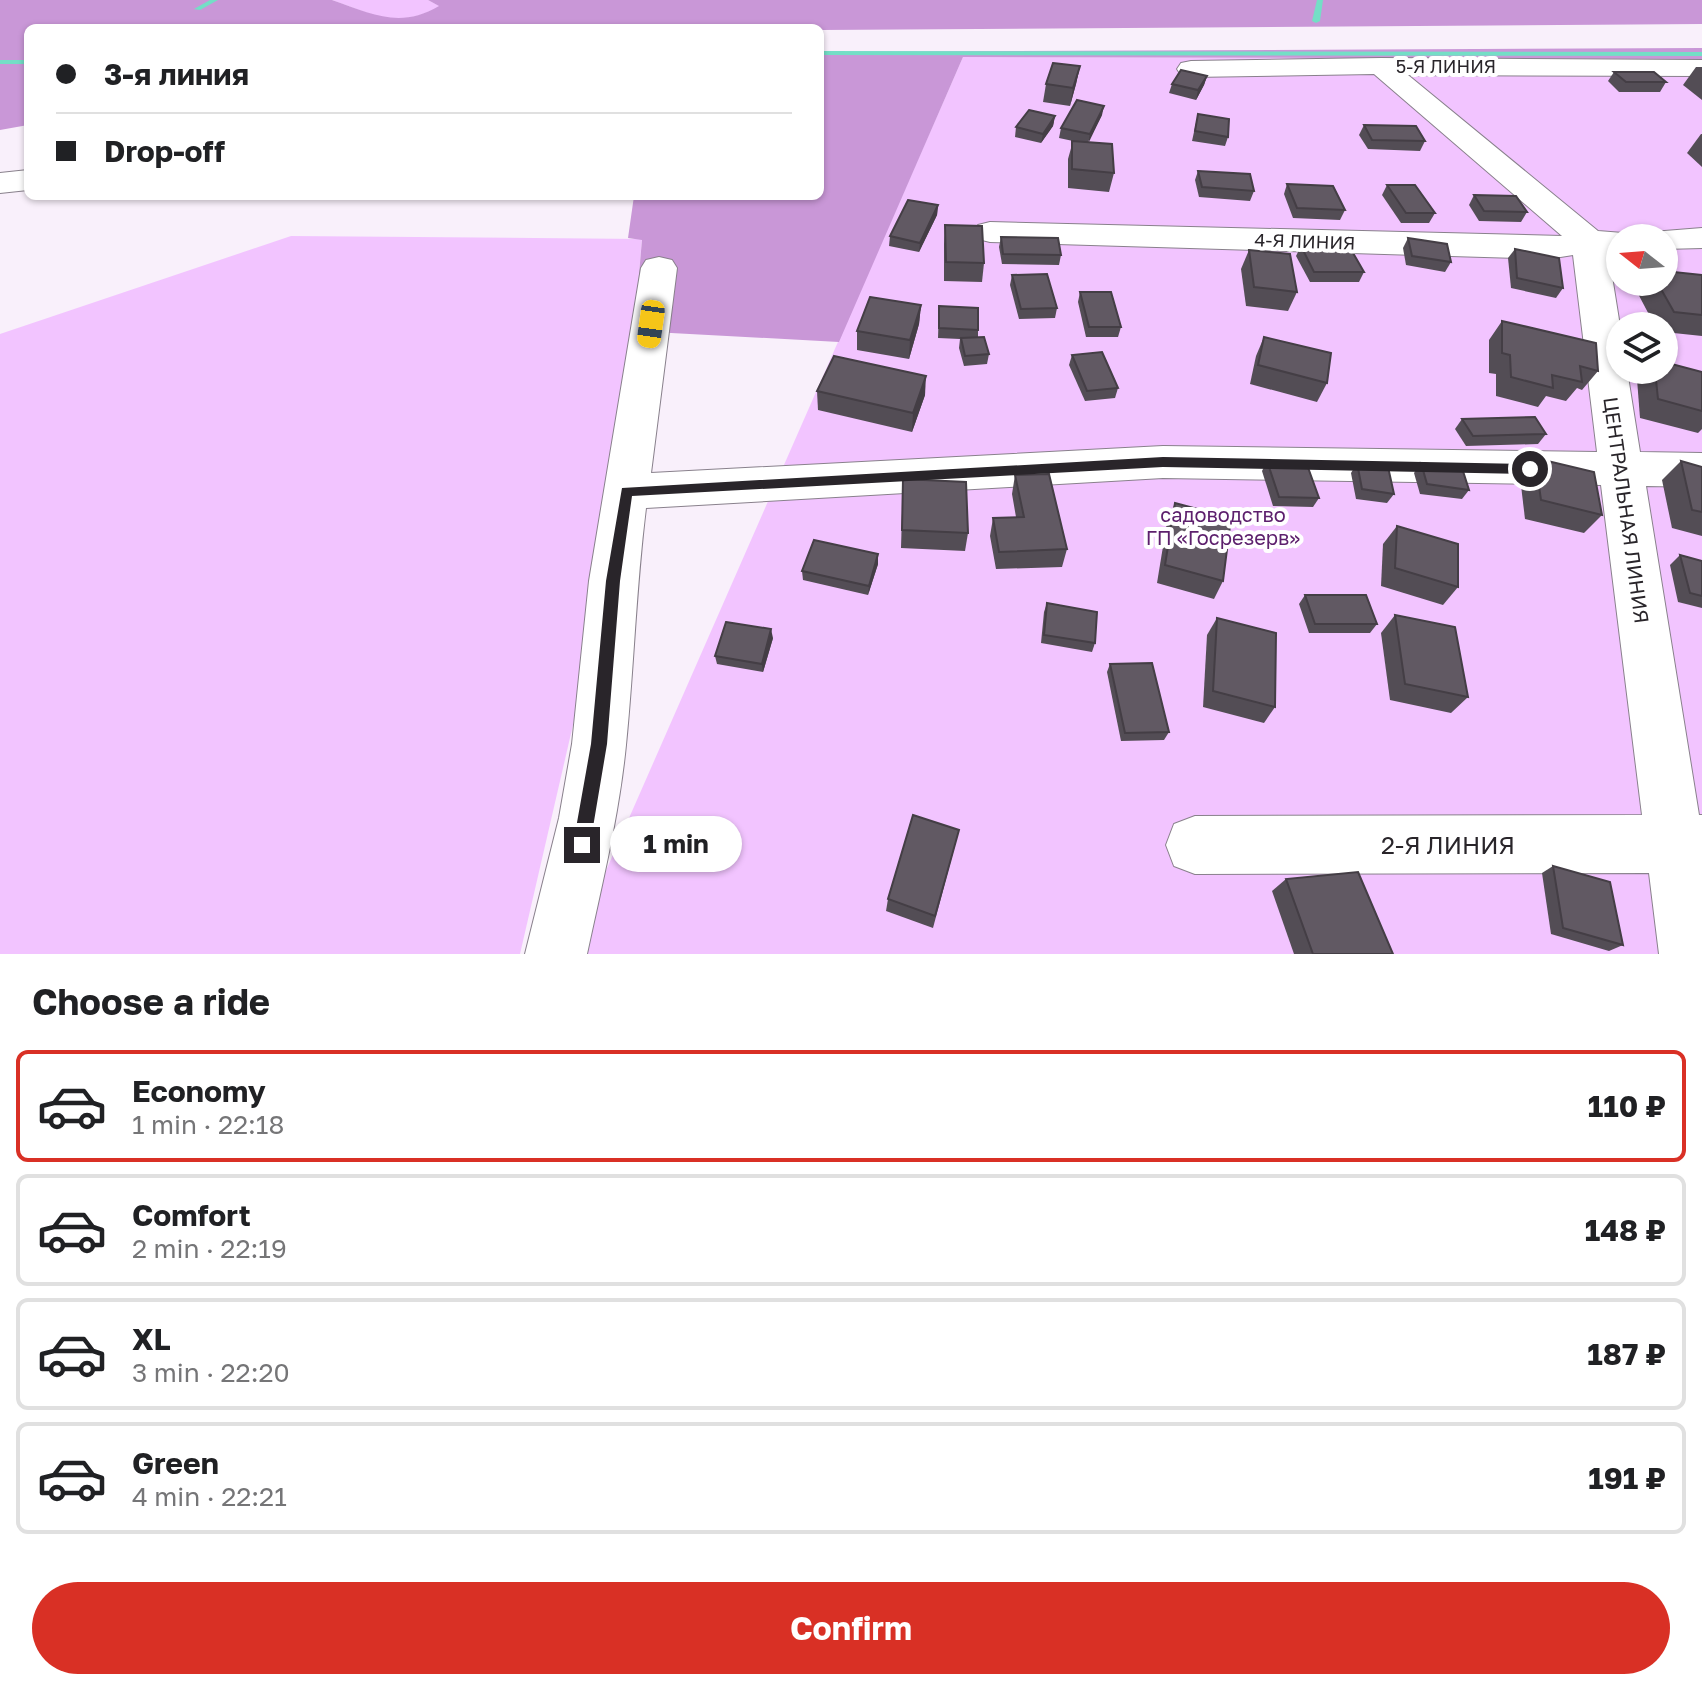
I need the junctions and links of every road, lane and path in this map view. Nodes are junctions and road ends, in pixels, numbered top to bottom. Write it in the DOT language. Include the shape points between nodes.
graph roads {
  1 [pos="1381,66"];
  2 [pos="1702,68"];
  3 [pos="1191,69"];
  4 [pos="24,180"];
  5 [pos="0,183"];
  6 [pos="990,232"];
  7 [pos="1702,238"];
  8 [pos="1678,239"];
  9 [pos="1605,240"];
  10 [pos="659,268"];
  11 [pos="1702,470"];
  12 [pos="1622,471"];
  13 [pos="626,492"];
  14 [pos="1688,844"];
  15 [pos="1195,845"];
  16 [pos="556,954"];
  17 [pos="1690,954"];
  1 -- 2 [label="street, 5-Я ЛИНИЯ"];
  1 -- 3 [label="street, 5-Я ЛИНИЯ"];
  1 -- 9 [label="street"];
  4 -- 5 [label="street"];
  6 -- 9 [label="street, 4-Я ЛИНИЯ" via="1548,248"];
  7 -- 8 [label="street"];
  9 -- 12 [label="street, ЦЕНТРАЛЬНАЯ ЛИНИЯ"];
  10 -- 13 [label="street"];
  11 -- 12 [label="street"];
  12 -- 13 [label="street" via="1163,462"];
  12 -- 14 [label="street, ЦЕНТРАЛЬНАЯ ЛИНИЯ"];
  13 -- 16 [label="street" via="593,789"];
  14 -- 15 [label="street, 2-Я ЛИНИЯ"];
  14 -- 17 [label="street, ЦЕНТРАЛЬНАЯ ЛИНИЯ"];
}
